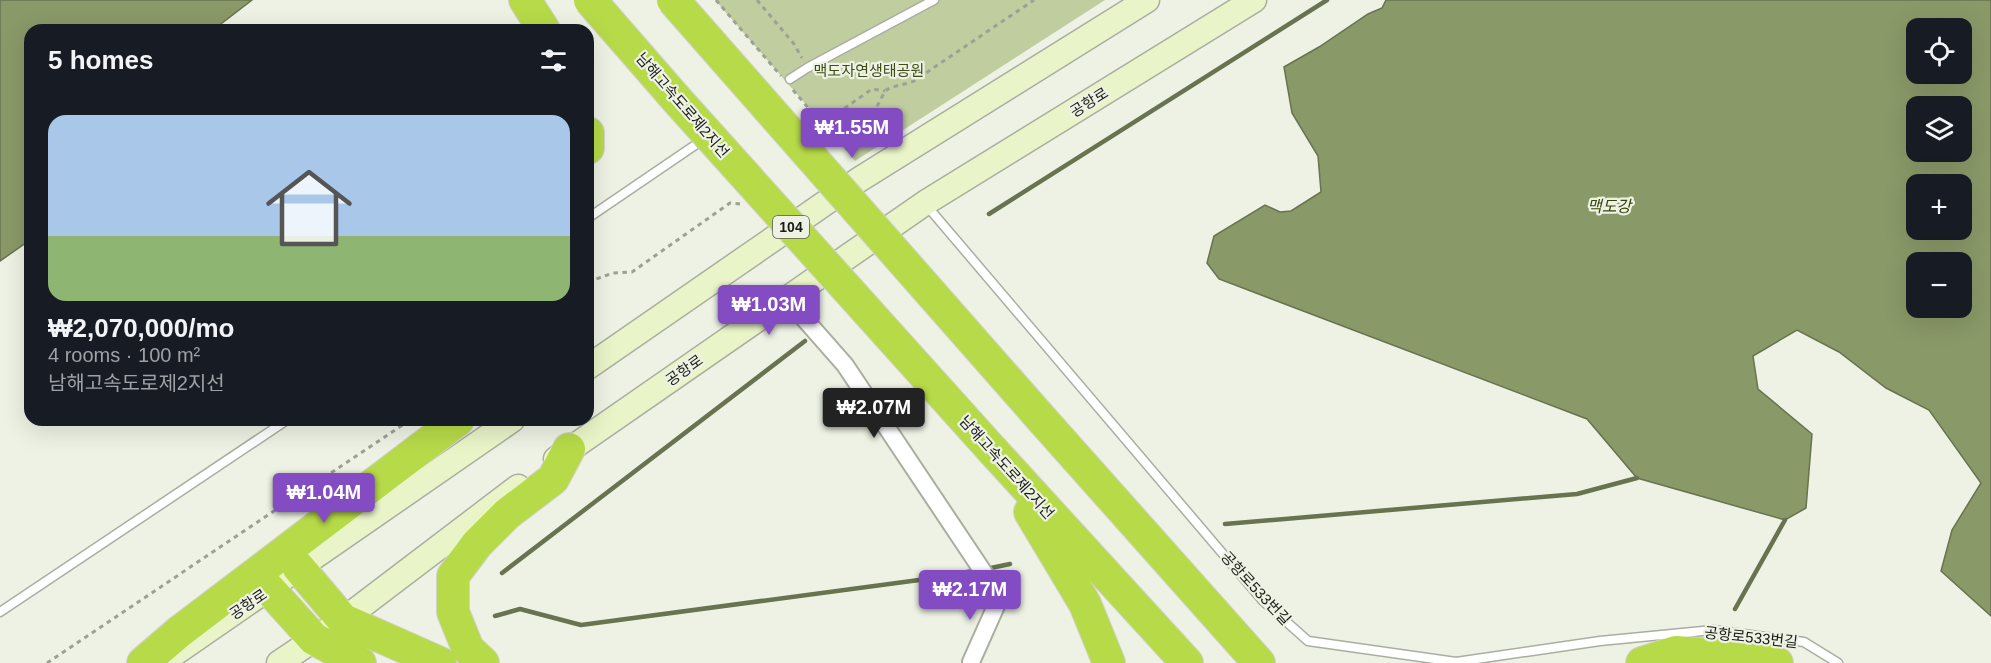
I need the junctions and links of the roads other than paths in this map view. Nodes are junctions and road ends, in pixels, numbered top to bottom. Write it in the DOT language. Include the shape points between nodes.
graph roads {
  1 [pos="525,0"];
  2 [pos="591,0"];
  3 [pos="674,0"];
  4 [pos="934,0"];
  5 [pos="1147,0"];
  6 [pos="1254,0"];
  7 [pos="540,24"];
  8 [pos="788,82"];
  9 [pos="705,139"];
  10 [pos="925,203"];
  11 [pos="594,214"];
  12 [pos="787,298"];
  13 [pos="594,363"];
  14 [pos="277,426"];
  15 [pos="450,426"];
  16 [pos="503,426"];
  17 [pos="569,449"];
  18 [pos="994,452"];
  19 [pos="299,568"];
  20 [pos="269,589"];
  21 [pos="0,612"];
  22 [pos="343,620"];
  23 [pos="314,639"];
  24 [pos="1180,657"];
  25 [pos="971,662"];
  26 [pos="143,663"];
  27 [pos="161,663"];
  28 [pos="279,663"];
  29 [pos="360,663"];
  30 [pos="440,663"];
  31 [pos="483,663"];
  32 [pos="1109,663"];
  33 [pos="1259,663"];
  34 [pos="1642,663"];
  35 [pos="1777,663"];
  36 [pos="1838,663"];
  1 -- 7 [label="highway"];
  2 -- 18 [label="highway, 남해고속도로제2지선 / 104, bridge"];
  3 -- 33 [label="highway, bridge"];
  4 -- 8 [label="lane"];
  5 -- 13 [label="main road" via="857,181"];
  6 -- 10 [label="main road, 공항로"];
  9 -- 11 [label="lane"];
  10 -- 12 [label="main road, 공항로"];
  10 -- 36 [label="lane, 공항로533번길" via="1263,601 1308,641 1456,662 1600,641 1713,630 1804,642"];
  12 -- 17 [label="main road, 공항로"];
  12 -- 25 [label="street" via="845,365 1000,597"];
  14 -- 21 [label="lane"];
  15 -- 26 [label="highway"];
  16 -- 19 [label="main road, 공항로"];
  17 -- 22 [label="main road, 공항로"];
  17 -- 31 [label="highway" via="554,479 507,514 453,576 453,612 468,649"];
  18 -- 24 [label="highway, 남해고속도로제2지선 / 104"];
  18 -- 32 [label="highway" via="1085,604"];
  19 -- 20 [label="main road, 공항로"];
  19 -- 22 [label="highway"];
  20 -- 23 [label="highway"];
  20 -- 27 [label="main road, 공항로"];
  22 -- 23 [label="main road, 공항로"];
  22 -- 30 [label="highway"];
  23 -- 28 [label="main road, 공항로"];
  23 -- 29 [label="highway"];
  34 -- 35 [label="highway" via="1676,652"];
}
